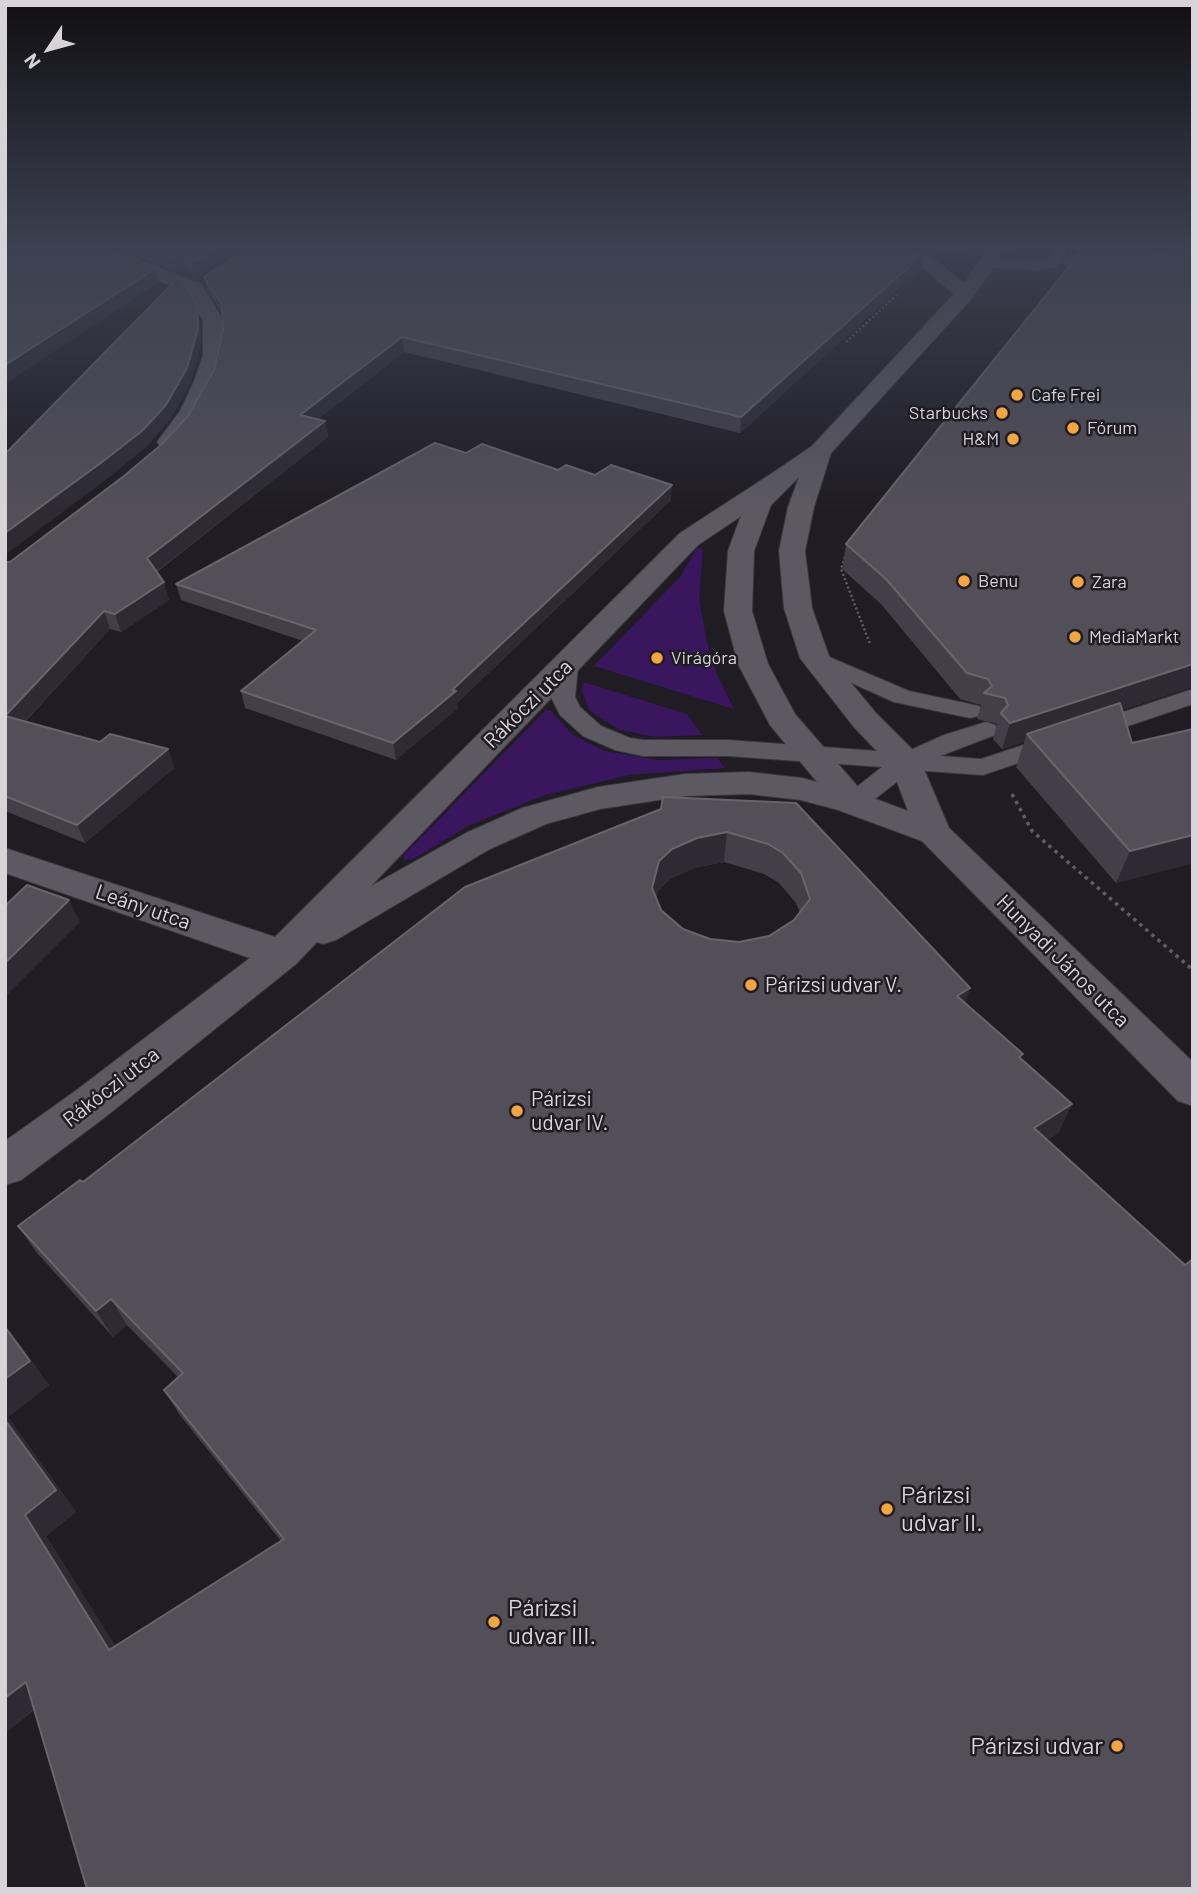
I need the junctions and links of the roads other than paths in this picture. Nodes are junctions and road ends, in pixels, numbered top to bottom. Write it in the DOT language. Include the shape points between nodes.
graph roads {
  1 [pos="214,336"];
  2 [pos="927,336"];
  3 [pos="820,450"];
  4 [pos="156,454"];
  5 [pos="789,473"];
  6 [pos="741,551"];
  7 [pos="792,551"];
  8 [pos="815,658"];
  9 [pos="566,667"];
  10 [pos="1188,697"];
  11 [pos="810,754"];
  12 [pos="905,762"];
  13 [pos="853,803"];
  14 [pos="934,833"];
  15 [pos="5,860"];
  16 [pos="282,954"];
  17 [pos="1193,1089"];
  18 [pos="5,1166"];
  1 -- 4 [label="street" via="210,370 191,412"];
  2 -- 3 [label="street, Rákóczi utca"];
  3 -- 5 [label="street, Rákóczi utca"];
  3 -- 7 [label="street, Rákóczi utca"];
  5 -- 6 [label="street, Rákóczi utca" via="759,502"];
  5 -- 9 [label="street, Rákóczi utca" via="689,538"];
  6 -- 11 [label="street, Hunyadi János utca" via="738,611 752,664 781,718"];
  7 -- 8 [label="street, Hunyadi János utca" via="798,608"];
  8 -- 12 [label="street, Hunyadi János utca"];
  8 -- 12 [label="lane" via="902,696 978,720 953,740"];
  9 -- 11 [label="lane" via="563,696 569,710 608,739 643,748"];
  9 -- 16 [label="street, Rákóczi utca"];
  10 -- 12 [label="lane" via="982,767"];
  11 -- 12 [label="lane"];
  11 -- 13 [label="street, Hunyadi János utca"];
  12 -- 13 [label="lane"];
  12 -- 14 [label="street, Hunyadi János utca"];
  13 -- 14 [label="street, Hunyadi János utca"];
  13 -- 16 [label="street, Rákóczi utca" via="775,785 718,783 630,791 566,806 478,841"];
  14 -- 17 [label="street, Hunyadi János utca"];
  15 -- 16 [label="street, Leány utca"];
  16 -- 18 [label="street, Rákóczi utca"];
}
